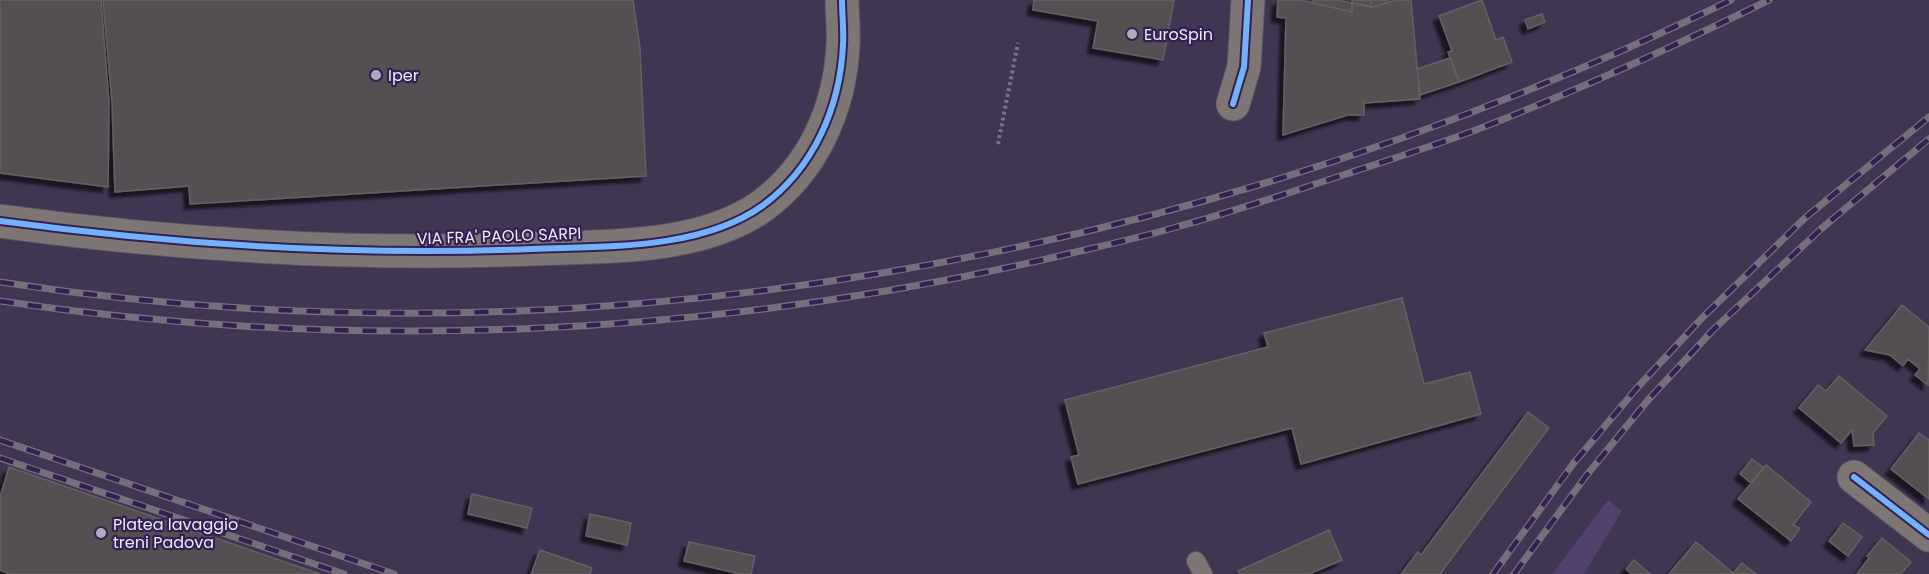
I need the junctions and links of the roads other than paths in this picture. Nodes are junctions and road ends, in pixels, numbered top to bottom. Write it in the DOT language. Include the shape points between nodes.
graph roads {
  1 [pos="842,0"];
  2 [pos="1248,0"];
  3 [pos="1233,104"];
  4 [pos="0,221"];
  5 [pos="1854,477"];
  6 [pos="1929,535"];
  1 -- 4 [label="street, VIA FRA' PAOLO SARPI" via="841,69 834,102 817,144 771,199 740,220 709,232 609,245 367,252 122,237"];
  2 -- 3 [label="street" via="1244,67"];
  5 -- 6 [label="street"];
}
